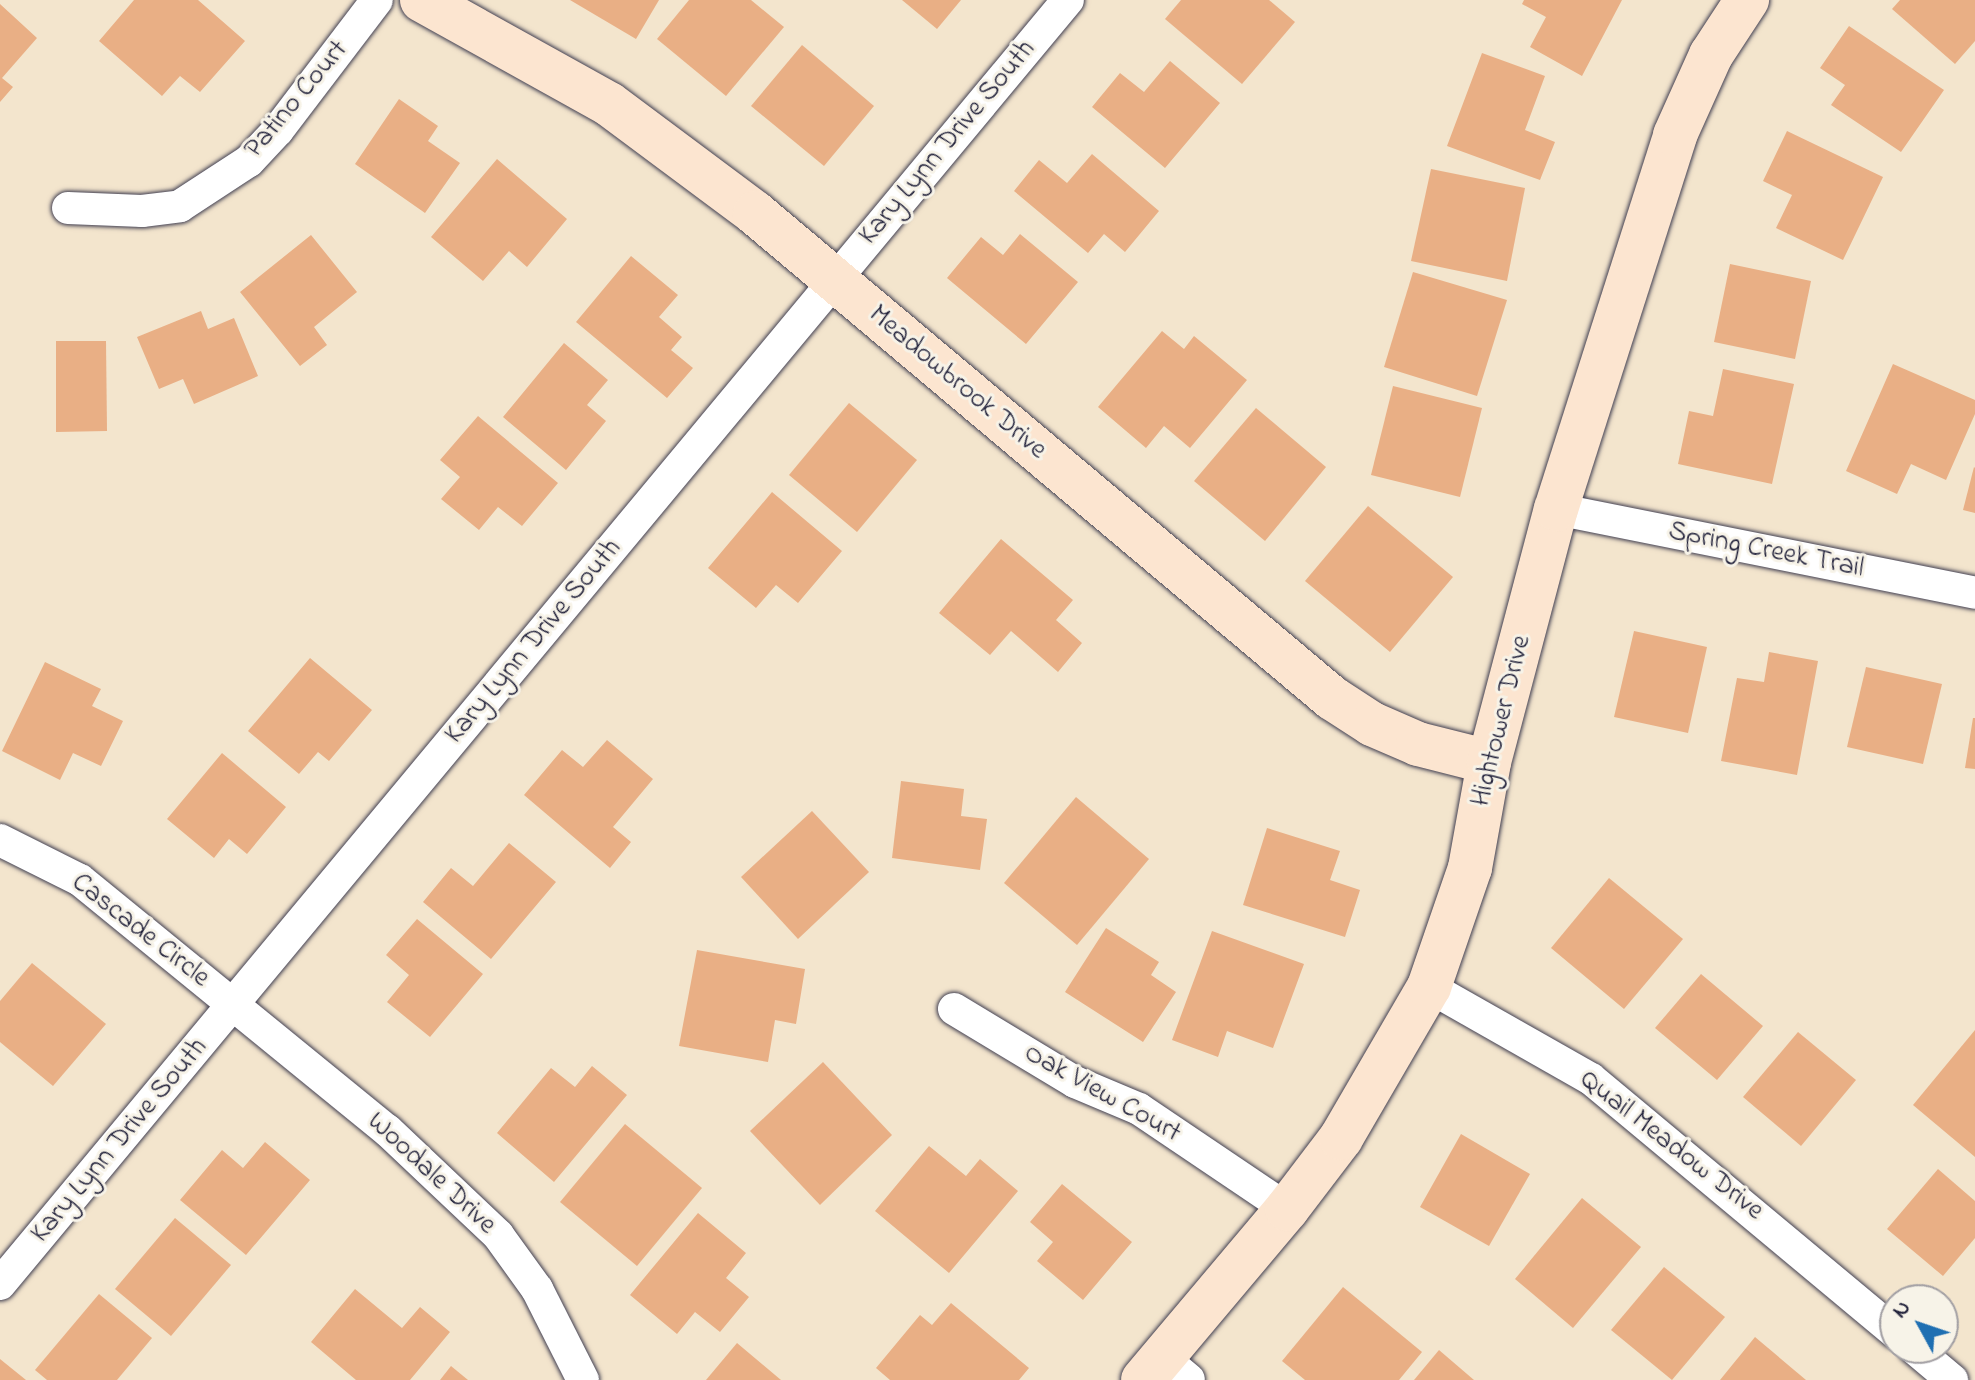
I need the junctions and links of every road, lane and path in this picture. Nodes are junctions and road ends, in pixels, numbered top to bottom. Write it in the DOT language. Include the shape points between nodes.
graph roads {
  1 [pos="377,0"];
  2 [pos="422,0"];
  3 [pos="1068,0"];
  4 [pos="1747,0"];
  5 [pos="68,208"];
  6 [pos="834,278"];
  7 [pos="1556,509"];
  8 [pos="1975,593"];
  9 [pos="1489,762"];
  10 [pos="0,840"];
  11 [pos="1429,987"];
  12 [pos="235,1005"];
  13 [pos="954,1009"];
  14 [pos="1287,1209"];
  15 [pos="0,1284"];
  16 [pos="1879,1319"];
  17 [pos="1933,1364"];
  18 [pos="1165,1372"];
  19 [pos="1975,1375"];
  20 [pos="583,1380"];
  21 [pos="1952,1380"];
  22 [pos="1970,1380"];
  1 -- 5 [label="street, Patino Court" via="249,161 180,206 142,211"];
  2 -- 6 [label="main road, Meadowbrook Drive" via="609,104"];
  3 -- 6 [label="street, Kary Lynn Drive South"];
  4 -- 7 [label="main road, Hightower Drive" via="1711,55 1675,135"];
  6 -- 9 [label="main road, Meadowbrook Drive" via="1332,698 1372,724 1418,744"];
  6 -- 12 [label="street, Kary Lynn Drive South"];
  7 -- 8 [label="street, Spring Creek Trail"];
  7 -- 9 [label="main road, Hightower Drive"];
  9 -- 11 [label="main road, Hightower Drive" via="1470,868"];
  10 -- 12 [label="street, Cascade Circle" via="80,880"];
  11 -- 14 [label="main road, Hightower Drive" via="1341,1138"];
  11 -- 16 [label="street, Quail Meadow Drive" via="1591,1079"];
  12 -- 15 [label="street, Kary Lynn Drive South"];
  12 -- 20 [label="street, Woodale Drive" via="387,1130 498,1235 537,1289"];
  13 -- 14 [label="street, Oak View Court" via="1075,1082 1139,1109"];
  14 -- 18 [label="main road, Hightower Drive"];
  17 -- 21 [label="street"];
  19 -- 22 [label="street"];
}
